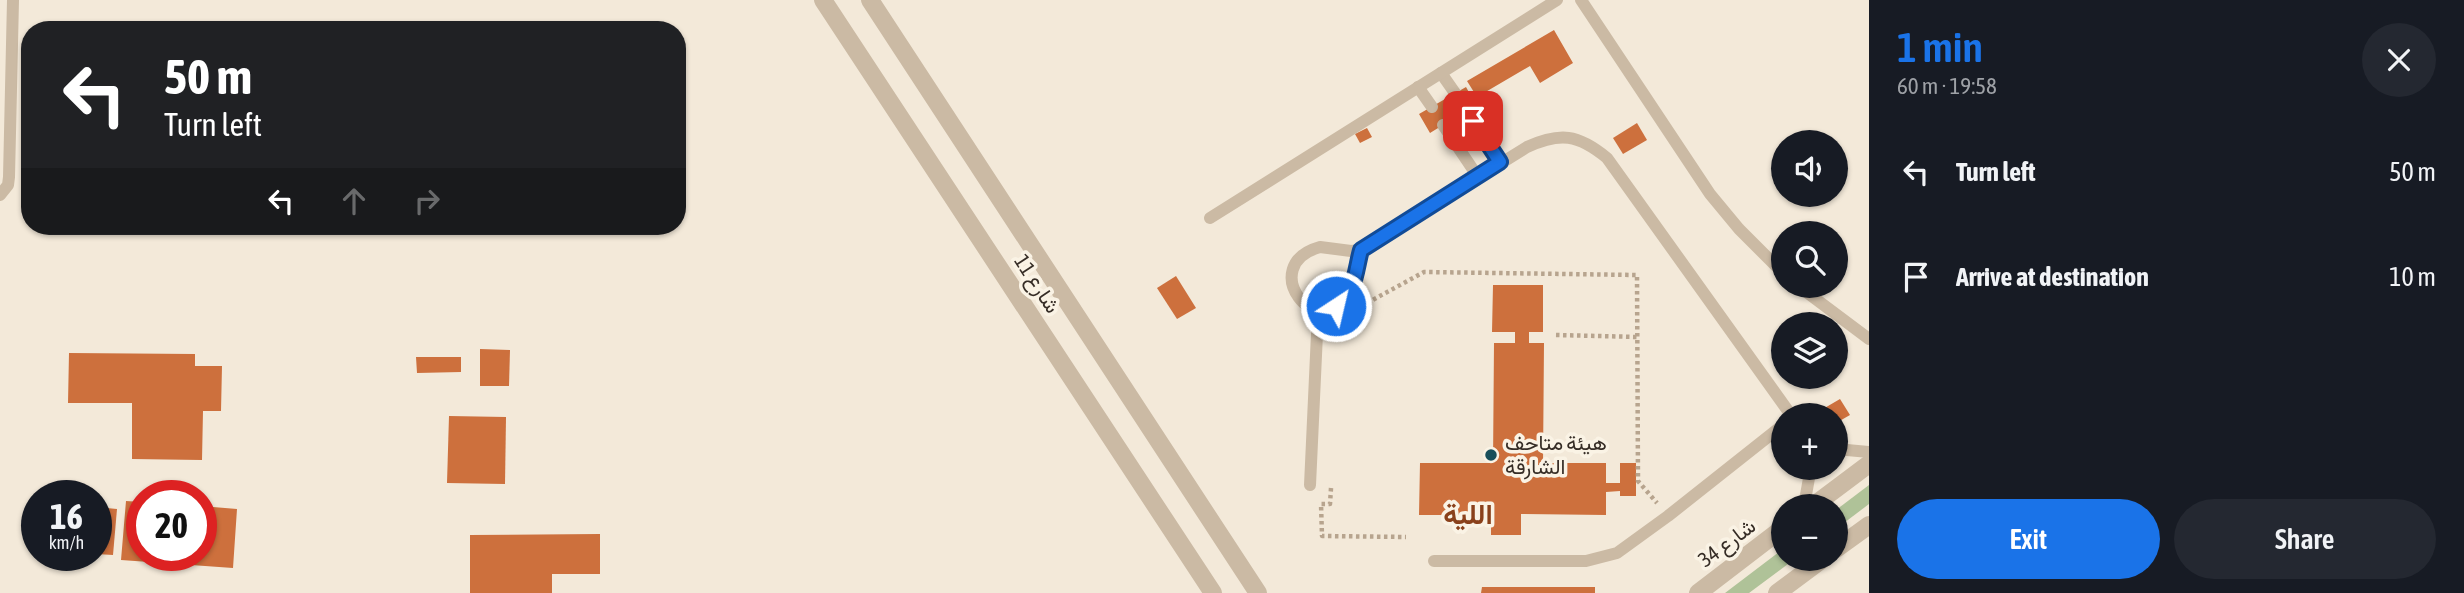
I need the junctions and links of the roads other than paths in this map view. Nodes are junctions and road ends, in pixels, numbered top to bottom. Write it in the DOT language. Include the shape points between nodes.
graph roads {
  1 [pos="13,0"];
  2 [pos="823,0"];
  3 [pos="870,0"];
  4 [pos="1557,0"];
  5 [pos="1581,0"];
  6 [pos="1441,73"];
  7 [pos="1418,87"];
  8 [pos="1455,93"];
  9 [pos="1432,107"];
  10 [pos="1473,121"];
  11 [pos="1443,125"];
  12 [pos="1500,162"];
  13 [pos="1478,177"];
  14 [pos="0,195"];
  15 [pos="1210,218"];
  16 [pos="1361,250"];
  17 [pos="1771,261"];
  18 [pos="1814,298"];
  19 [pos="1318,312"];
  20 [pos="1869,339"];
  21 [pos="1782,403"];
  22 [pos="1771,434"];
  23 [pos="1848,450"];
  24 [pos="1869,452"];
  25 [pos="1869,464"];
  26 [pos="1310,485"];
  27 [pos="1829,494"];
  28 [pos="1869,525"];
  29 [pos="1771,537"];
  30 [pos="1848,540"];
  31 [pos="1434,561"];
  32 [pos="1807,571"];
  33 [pos="1213,593"];
  34 [pos="1258,593"];
  35 [pos="1698,593"];
  36 [pos="1777,593"];
  1 -- 14 [label="lane" via="9,177"];
  2 -- 33 [label="street, شارع 11"];
  3 -- 34 [label="street, شارع 11"];
  4 -- 6 [label="lane"];
  5 -- 17 [label="lane" via="1710,194"];
  6 -- 7 [label="lane"];
  6 -- 8 [label="lane"];
  7 -- 9 [label="lane"];
  7 -- 15 [label="lane"];
  10 -- 12 [label="lane"];
  11 -- 13 [label="lane"];
  12 -- 13 [label="lane"];
  12 -- 21 [label="lane" via="1547,138 1569,137 1590,143 1607,158"];
  13 -- 16 [label="lane"];
  16 -- 19 [label="lane" via="1350,294 1336,306"];
  16 -- 19 [label="lane" via="1320,247 1296,262 1294,292"];
  18 -- 20 [label="lane"];
  19 -- 26 [label="lane"];
  22 -- 31 [label="lane" via="1617,553 1597,559"];
  23 -- 24 [label="lane"];
  25 -- 27 [label="street"];
  28 -- 30 [label="street"];
  29 -- 35 [label="street, شارع 34"];
  32 -- 36 [label="street"];
}
